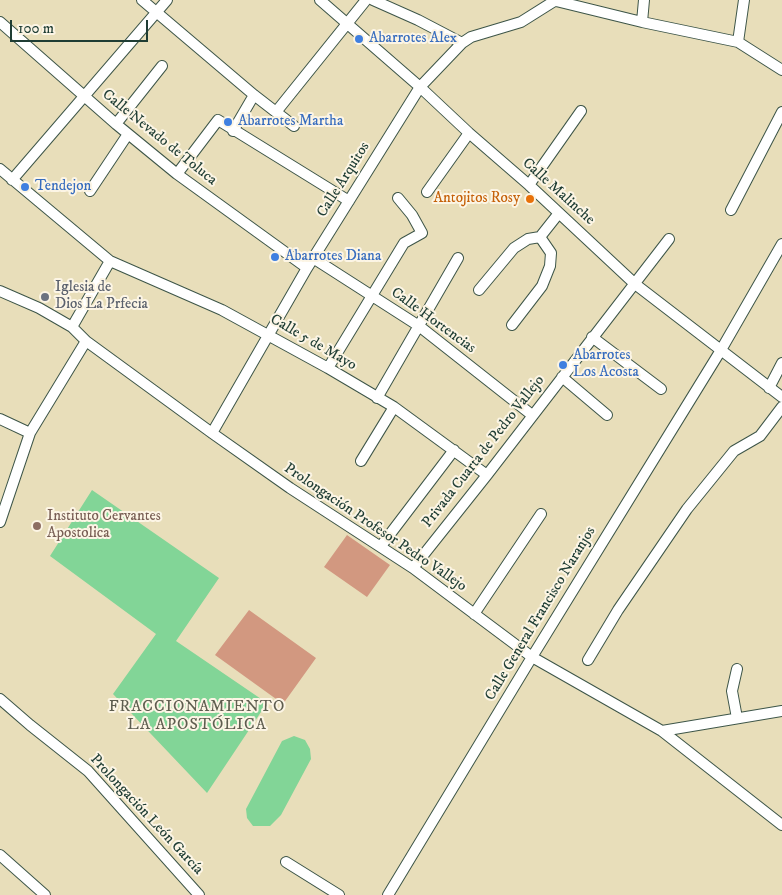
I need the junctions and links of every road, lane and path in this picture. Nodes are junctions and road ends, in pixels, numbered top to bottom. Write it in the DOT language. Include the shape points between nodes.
graph roads {
  1 [pos="142,0"];
  2 [pos="167,0"];
  3 [pos="320,0"];
  4 [pos="366,0"];
  5 [pos="373,0"];
  6 [pos="556,0"];
  7 [pos="644,0"];
  8 [pos="744,0"];
  9 [pos="156,13"];
  10 [pos="0,22"];
  11 [pos="347,22"];
  12 [pos="642,22"];
  13 [pos="738,42"];
  14 [pos="462,43"];
  15 [pos="162,66"];
  16 [pos="782,70"];
  17 [pos="420,87"];
  18 [pos="254,95"];
  19 [pos="84,96"];
  20 [pos="581,111"];
  21 [pos="276,112"];
  22 [pos="782,112"];
  23 [pos="116,124"];
  24 [pos="294,126"];
  25 [pos="233,130"];
  26 [pos="469,132"];
  27 [pos="128,134"];
  28 [pos="0,169"];
  29 [pos="178,174"];
  30 [pos="12,180"];
  31 [pos="530,185"];
  32 [pos="90,191"];
  33 [pos="427,192"];
  34 [pos="398,198"];
  35 [pos="348,201"];
  36 [pos="731,210"];
  37 [pos="560,213"];
  38 [pos="540,237"];
  39 [pos="670,239"];
  40 [pos="782,244"];
  41 [pos="313,258"];
  42 [pos="458,258"];
  43 [pos="110,260"];
  44 [pos="307,268"];
  45 [pos="635,284"];
  46 [pos="480,290"];
  47 [pos="0,291"];
  48 [pos="372,296"];
  49 [pos="512,325"];
  50 [pos="418,326"];
  51 [pos="72,328"];
  52 [pos="268,334"];
  53 [pos="592,337"];
  54 [pos="86,341"];
  55 [pos="721,350"];
  56 [pos="782,363"];
  57 [pos="328,368"];
  58 [pos="562,377"];
  59 [pos="769,388"];
  60 [pos="662,389"];
  61 [pos="782,397"];
  62 [pos="377,398"];
  63 [pos="394,407"];
  64 [pos="782,407"];
  65 [pos="607,414"];
  66 [pos="532,415"];
  67 [pos="0,419"];
  68 [pos="30,433"];
  69 [pos="212,433"];
  70 [pos="454,450"];
  71 [pos="361,461"];
  72 [pos="487,475"];
  73 [pos="541,514"];
  74 [pos="0,522"];
  75 [pos="381,546"];
  76 [pos="413,568"];
  77 [pos="474,614"];
  78 [pos="532,657"];
  79 [pos="588,660"];
  80 [pos="738,669"];
  81 [pos="0,699"];
  82 [pos="782,710"];
  83 [pos="737,718"];
  84 [pos="662,731"];
  85 [pos="782,825"];
  86 [pos="0,854"];
  87 [pos="286,862"];
  88 [pos="198,894"];
  89 [pos="45,895"];
  90 [pos="339,895"];
  91 [pos="388,895"];
  1 -- 9 [label="street"];
  2 -- 9 [label="street"];
  3 -- 11 [label="street, Calle Malinche"];
  4 -- 11 [label="street"];
  5 -- 14 [label="street"];
  6 -- 12 [label="street"];
  6 -- 14 [label="street, Calle Arquitos" via="522,22 471,37"];
  7 -- 12 [label="street"];
  8 -- 13 [label="street"];
  9 -- 18 [label="street"];
  9 -- 19 [label="street"];
  10 -- 19 [label="street, Calle Nevado de Toluca"];
  11 -- 17 [label="street, Calle Malinche"];
  11 -- 21 [label="street"];
  12 -- 13 [label="street"];
  13 -- 16 [label="street"];
  14 -- 17 [label="street, Calle Arquitos"];
  15 -- 23 [label="street"];
  17 -- 26 [label="street, Calle Malinche"];
  17 -- 35 [label="street, Calle Arquitos"];
  18 -- 21 [label="street"];
  18 -- 25 [label="street"];
  19 -- 23 [label="street, Calle Nevado de Toluca"];
  19 -- 30 [label="street"];
  20 -- 31 [label="street"];
  21 -- 24 [label="street"];
  22 -- 36 [label="street"];
  23 -- 27 [label="street, Calle Nevado de Toluca"];
  25 -- 29 [label="street" via="218,120"];
  25 -- 35 [label="street"];
  26 -- 31 [label="street, Calle Malinche"];
  26 -- 33 [label="street"];
  27 -- 29 [label="street, Calle Nevado de Toluca"];
  27 -- 32 [label="street"];
  28 -- 30 [label="street, Calle 5 de Mayo"];
  29 -- 44 [label="street, Calle Nevado de Toluca"];
  30 -- 43 [label="street, Calle 5 de Mayo"];
  31 -- 37 [label="street, Calle Malinche"];
  34 -- 48 [label="street" via="422,233 404,243"];
  35 -- 41 [label="street, Calle Arquitos"];
  37 -- 38 [label="street"];
  37 -- 45 [label="street, Calle Malinche"];
  38 -- 46 [label="street" via="528,239 514,248"];
  38 -- 49 [label="street" via="552,253 550,266 542,286"];
  39 -- 45 [label="street, Privada Cuarta de Pedro Vallejo"];
  40 -- 55 [label="street, Calle General Francisco Naranjos"];
  41 -- 44 [label="street, Calle Arquitos"];
  41 -- 48 [label="street, Calle Hortencias"];
  42 -- 50 [label="street"];
  43 -- 51 [label="street"];
  43 -- 52 [label="street, Calle 5 de Mayo"];
  44 -- 52 [label="street, Calle Arquitos"];
  45 -- 53 [label="street, Privada Cuarta de Pedro Vallejo"];
  45 -- 55 [label="street, Calle Malinche"];
  47 -- 51 [label="street, Prolongación Profesor Pedro Vallejo" via="39,308"];
  48 -- 50 [label="street, Calle Hortencias"];
  48 -- 57 [label="street"];
  50 -- 62 [label="street"];
  50 -- 66 [label="street, Calle Hortencias"];
  51 -- 54 [label="street, Prolongación Profesor Pedro Vallejo"];
  52 -- 57 [label="street, Calle 5 de Mayo"];
  52 -- 69 [label="street, Calle Arquitos"];
  53 -- 58 [label="street, Privada Cuarta de Pedro Vallejo"];
  53 -- 60 [label="street"];
  54 -- 68 [label="street"];
  54 -- 69 [label="street, Prolongación Profesor Pedro Vallejo"];
  55 -- 59 [label="street, Calle Malinche"];
  55 -- 78 [label="street, Calle General Francisco Naranjos"];
  56 -- 59 [label="street"];
  57 -- 62 [label="street, Calle 5 de Mayo"];
  58 -- 65 [label="street"];
  58 -- 66 [label="street, Privada Cuarta de Pedro Vallejo"];
  59 -- 61 [label="street, Calle Malinche"];
  62 -- 63 [label="street, Calle 5 de Mayo"];
  63 -- 70 [label="street, Calle 5 de Mayo"];
  63 -- 71 [label="street"];
  64 -- 79 [label="street" via="760,436 734,451 687,509"];
  66 -- 72 [label="street, Privada Cuarta de Pedro Vallejo"];
  67 -- 68 [label="street"];
  68 -- 74 [label="street"];
  69 -- 75 [label="street, Prolongación Profesor Pedro Vallejo"];
  70 -- 72 [label="street, Calle 5 de Mayo"];
  70 -- 75 [label="street"];
  72 -- 76 [label="street, Privada Cuarta de Pedro Vallejo"];
  73 -- 77 [label="street"];
  75 -- 76 [label="street, Prolongación Profesor Pedro Vallejo"];
  76 -- 77 [label="street, Prolongación Profesor Pedro Vallejo"];
  77 -- 78 [label="street, Prolongación Profesor Pedro Vallejo"];
  78 -- 84 [label="street, Prolongación Profesor Pedro Vallejo"];
  78 -- 91 [label="street, Calle General Francisco Naranjos"];
  80 -- 83 [label="street" via="732,691"];
  81 -- 88 [label="street, Prolongación León García" via="88,771"];
  82 -- 83 [label="street"];
  83 -- 84 [label="street"];
  84 -- 85 [label="street, Prolongación Profesor Pedro Vallejo"];
  86 -- 89 [label="street"];
  87 -- 90 [label="street"];
}
